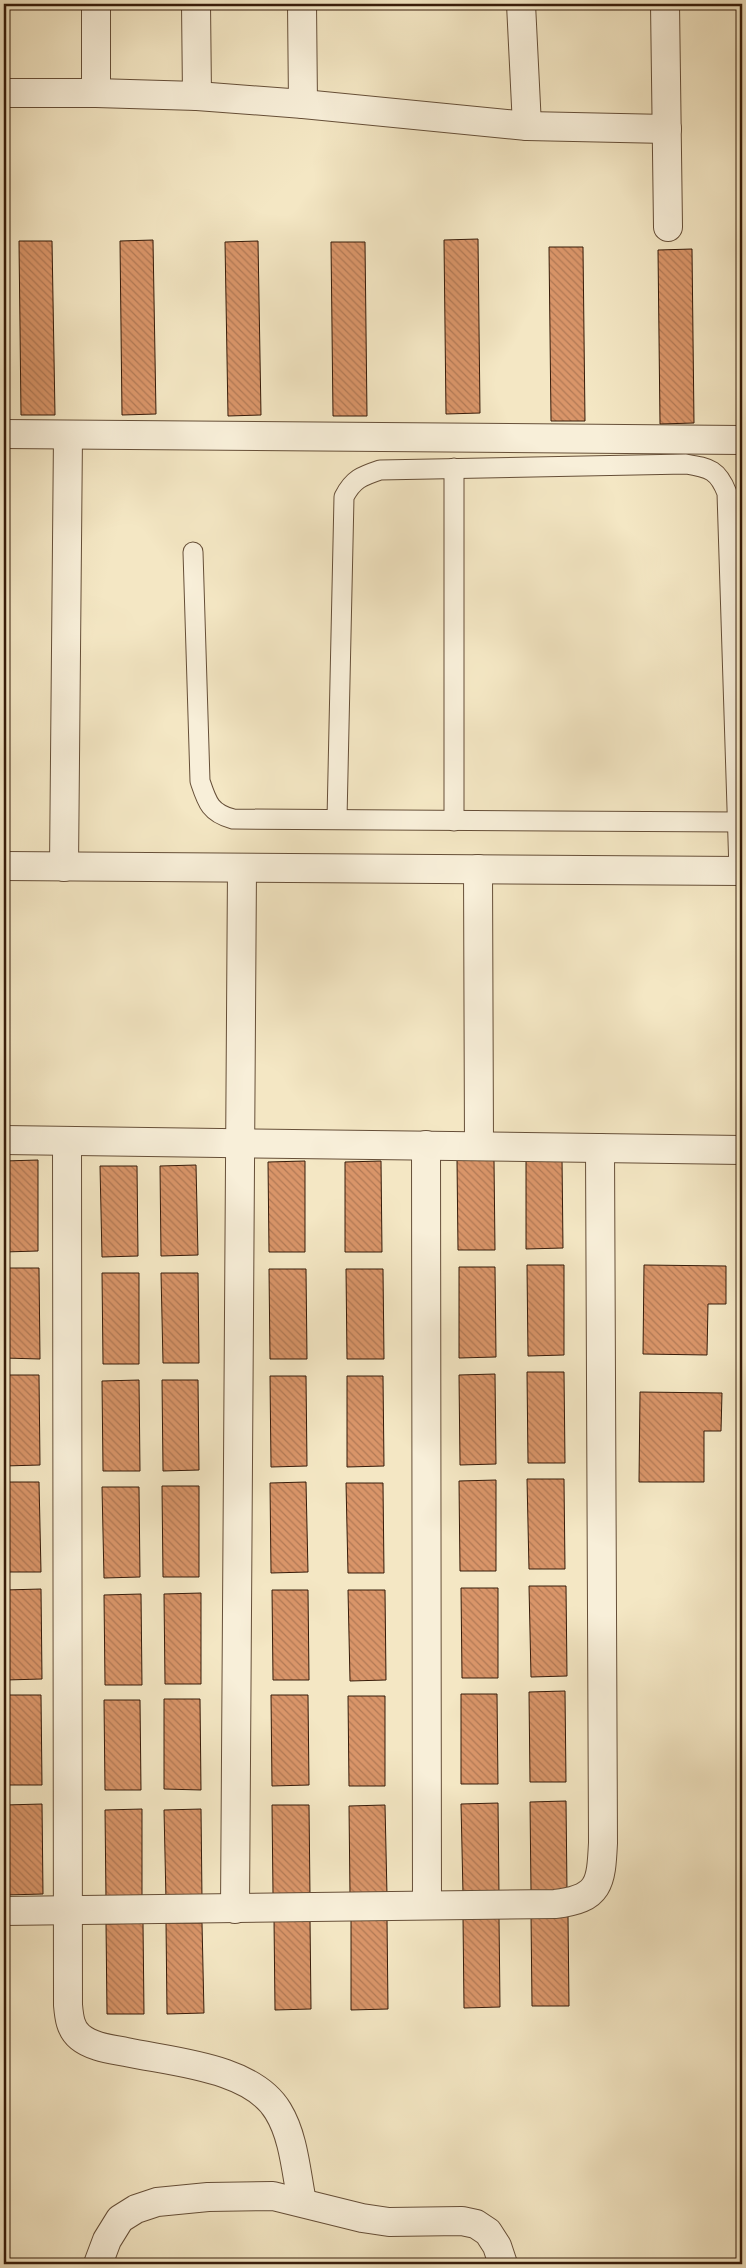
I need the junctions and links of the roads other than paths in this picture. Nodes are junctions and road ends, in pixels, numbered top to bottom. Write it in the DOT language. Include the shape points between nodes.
graph roads {
  1 [pos="96,4"];
  2 [pos="196,4"];
  3 [pos="302,4"];
  4 [pos="522,4"];
  5 [pos="665,4"];
  6 [pos="4,93"];
  7 [pos="96,93"];
  8 [pos="197,96"];
  9 [pos="302,104"];
  10 [pos="527,126"];
  11 [pos="667,129"];
  12 [pos="668,227"];
  13 [pos="4,434"];
  14 [pos="68,435"];
  15 [pos="742,440"];
  16 [pos="454,468"];
  17 [pos="193,552"];
  18 [pos="337,819"];
  19 [pos="454,821"];
  20 [pos="736,822"];
  21 [pos="4,866"];
  22 [pos="64,867"];
  23 [pos="242,868"];
  24 [pos="478,870"];
  25 [pos="740,871"];
  26 [pos="4,1140"];
  27 [pos="68,1141"];
  28 [pos="242,1143"];
  29 [pos="426,1146"];
  30 [pos="478,1146"];
  31 [pos="600,1148"];
  32 [pos="742,1150"];
  33 [pos="427,1905"];
  34 [pos="235,1909"];
  35 [pos="4,1911"];
  36 [pos="68,1912"];
  37 [pos="302,2202"];
  38 [pos="98,2264"];
  39 [pos="502,2264"];
  1 -- 7 [label="street"];
  2 -- 8 [label="street"];
  3 -- 9 [label="street"];
  4 -- 10 [label="street"];
  5 -- 11 [label="street"];
  6 -- 7 [label="street"];
  7 -- 8 [label="street"];
  8 -- 9 [label="street"];
  9 -- 10 [label="street"];
  10 -- 11 [label="street"];
  11 -- 12 [label="street"];
  13 -- 14 [label="street"];
  14 -- 15 [label="street"];
  14 -- 22 [label="street"];
  16 -- 18 [label="lane" via="380,470 364,475 350,485 344,497"];
  16 -- 19 [label="lane"];
  16 -- 20 [label="lane" via="686,464 708,468 721,478 727,494"];
  17 -- 18 [label="lane" via="198,756 200,781 207,802 219,815 232,819"];
  18 -- 19 [label="lane"];
  19 -- 20 [label="lane"];
  20 -- 25 [label="lane"];
  21 -- 22 [label="street"];
  22 -- 23 [label="street"];
  23 -- 24 [label="street"];
  23 -- 28 [label="street"];
  24 -- 25 [label="street"];
  24 -- 30 [label="street"];
  26 -- 27 [label="street"];
  27 -- 28 [label="street"];
  27 -- 36 [label="street"];
  28 -- 29 [label="street"];
  28 -- 34 [label="street"];
  29 -- 30 [label="street"];
  29 -- 33 [label="street"];
  30 -- 31 [label="street"];
  31 -- 32 [label="street"];
  31 -- 33 [label="street" via="602,1873 592,1892 576,1902"];
  33 -- 34 [label="street"];
  34 -- 36 [label="street"];
  35 -- 36 [label="street"];
  36 -- 37 [label="street" via="68,2005 71,2024 79,2036 105,2048 232,2075 261,2091 278,2110 289,2134"];
  37 -- 38 [label="street" via="273,2196 157,2202 120,2219"];
  37 -- 39 [label="street" via="388,2222 462,2221 476,2224 488,2232 497,2246"];
}
